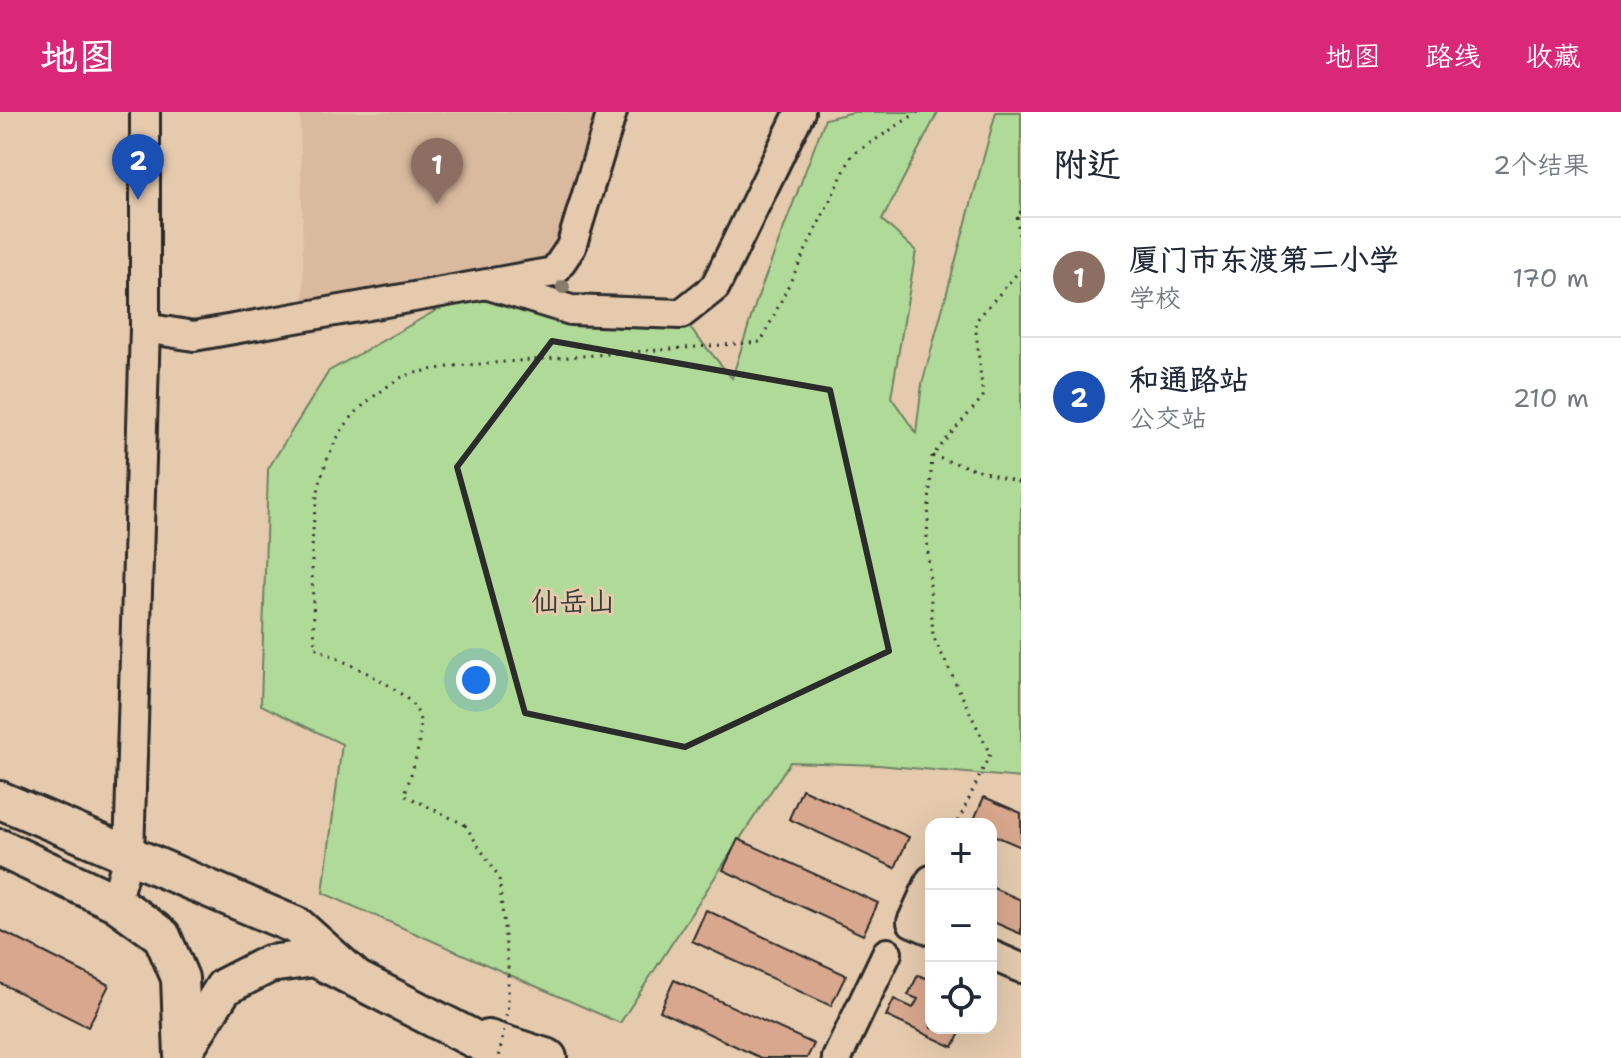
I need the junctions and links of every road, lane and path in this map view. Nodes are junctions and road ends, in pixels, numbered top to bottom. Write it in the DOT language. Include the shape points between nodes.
graph roads {
  1 [pos="145,112"];
  2 [pos="612,112"];
  3 [pos="800,112"];
  4 [pos="918,112"];
  5 [pos="1021,212"];
  6 [pos="1021,259"];
  7 [pos="1021,269"];
  8 [pos="484,284"];
  9 [pos="145,328"];
  10 [pos="932,456"];
  11 [pos="1021,483"];
  12 [pos="0,800"];
  13 [pos="960,818"];
  14 [pos="0,848"];
  15 [pos="129,854"];
  16 [pos="925,893"];
  17 [pos="115,902"];
  18 [pos="925,927"];
  19 [pos="887,953"];
  20 [pos="997,958"];
  21 [pos="1021,968"];
  22 [pos="353,976"];
  23 [pos="449,1026"];
  24 [pos="183,1054"];
  25 [pos="499,1058"];
  26 [pos="511,1058"];
  27 [pos="548,1058"];
  28 [pos="837,1058"];
  1 -- 9 [label="street"];
  2 -- 8 [label="street" via="571,247 554,272"];
  3 -- 8 [label="street" via="715,287 681,314 571,310"];
  4 -- 25 [label="path, bridge" via="852,155 761,342 454,366 403,376 342,426 327,457 316,494 312,553 315,647 408,696 420,718 405,795 465,825 499,878 508,966"];
  5 -- 6 [label="path"];
  7 -- 10 [label="path" via="975,322 983,397"];
  8 -- 9 [label="street" via="194,336"];
  9 -- 15 [label="street"];
  10 -- 11 [label="path"];
  10 -- 13 [label="path" via="927,536 933,636 990,754"];
  12 -- 15 [label="main road"];
  14 -- 17 [label="main road"];
  15 -- 17 [label="street"];
  15 -- 22 [label="main road" via="297,926"];
  16 -- 18 [label="street" via="912,922"];
  17 -- 24 [label="main road" via="162,936 180,978"];
  19 -- 28 [label="street"];
  20 -- 21 [label="street"];
  22 -- 23 [label="main road"];
  22 -- 24 [label="main road" via="315,958 269,964 224,987"];
  23 -- 26 [label="main road"];
  23 -- 27 [label="main road"];
}
